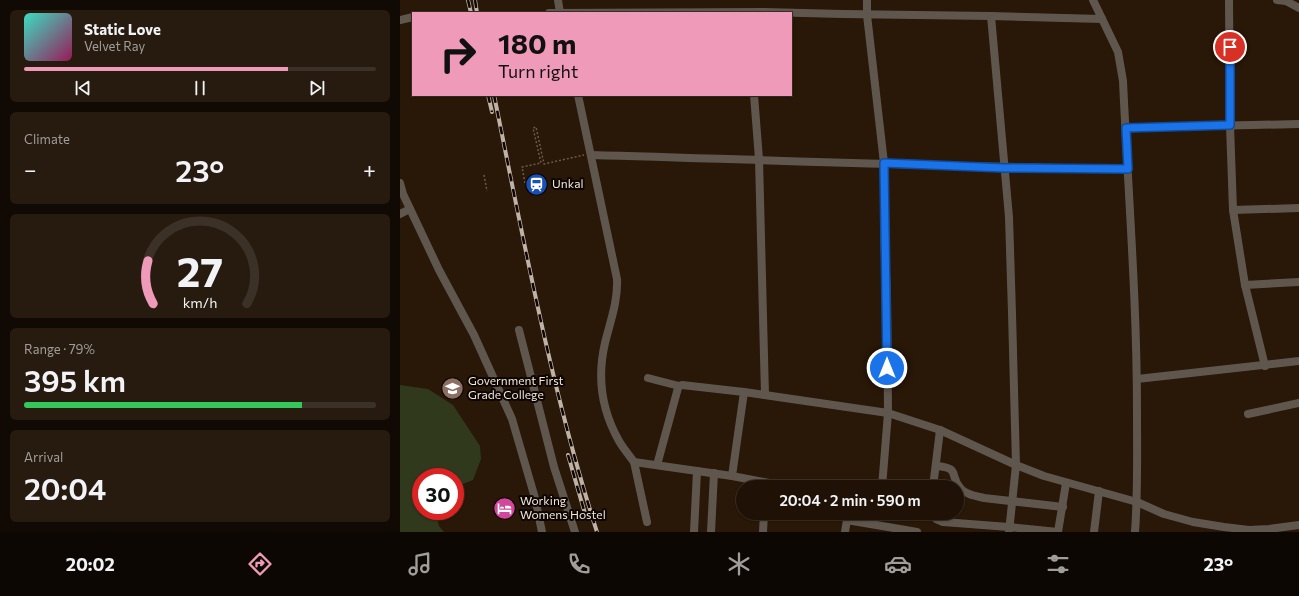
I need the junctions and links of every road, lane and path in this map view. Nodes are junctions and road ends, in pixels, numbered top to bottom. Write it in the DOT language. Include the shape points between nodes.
graph roads {
  1 [pos="558,0"];
  2 [pos="867,0"];
  3 [pos="1093,0"];
  4 [pos="1229,0"];
  5 [pos="1278,0"];
  6 [pos="1299,8"];
  7 [pos="560,12"];
  8 [pos="792,14"];
  9 [pos="867,15"];
  10 [pos="991,16"];
  11 [pos="412,17"];
  12 [pos="1102,19"];
  13 [pos="400,20"];
  14 [pos="578,96"];
  15 [pos="754,96"];
  16 [pos="1299,124"];
  17 [pos="1230,125"];
  18 [pos="1126,128"];
  19 [pos="591,154"];
  20 [pos="759,159"];
  21 [pos="884,163"];
  22 [pos="1004,168"];
  23 [pos="1128,169"];
  24 [pos="484,175"];
  25 [pos="400,183"];
  26 [pos="525,183"];
  27 [pos="487,191"];
  28 [pos="1299,208"];
  29 [pos="410,209"];
  30 [pos="1233,210"];
  31 [pos="400,214"];
  32 [pos="1299,282"];
  33 [pos="1245,285"];
  34 [pos="518,330"];
  35 [pos="1299,361"];
  36 [pos="1265,366"];
  37 [pos="648,378"];
  38 [pos="1137,379"];
  39 [pos="679,386"];
  40 [pos="744,392"];
  41 [pos="765,395"];
  42 [pos="1299,404"];
  43 [pos="888,414"];
  44 [pos="1248,414"];
  45 [pos="940,430"];
  46 [pos="634,462"];
  47 [pos="657,465"];
  48 [pos="1016,465"];
  49 [pos="936,466"];
  50 [pos="697,471"];
  51 [pos="714,473"];
  52 [pos="732,476"];
  53 [pos="747,480"];
  54 [pos="883,480"];
  55 [pos="934,480"];
  56 [pos="1066,483"];
  57 [pos="1099,491"];
  58 [pos="1012,502"];
  59 [pos="1137,502"];
  60 [pos="1062,506"];
  61 [pos="764,520"];
  62 [pos="846,520"];
  63 [pos="864,520"];
  64 [pos="938,520"];
  65 [pos="647,522"];
  66 [pos="955,523"];
  67 [pos="1299,525"];
  68 [pos="1009,529"];
  69 [pos="1249,531"];
  70 [pos="542,532"];
  71 [pos="575,532"];
  72 [pos="694,532"];
  73 [pos="711,532"];
  74 [pos="763,532"];
  75 [pos="845,532"];
  76 [pos="916,532"];
  77 [pos="954,532"];
  78 [pos="1058,532"];
  79 [pos="1094,532"];
  80 [pos="1134,532"];
  1 -- 7 [label="street"];
  2 -- 9 [label="street"];
  3 -- 12 [label="street"];
  4 -- 17 [label="street"];
  5 -- 6 [label="street"];
  8 -- 9 [label="street"];
  9 -- 10 [label="street"];
  9 -- 21 [label="street"];
  10 -- 12 [label="street"];
  10 -- 22 [label="street"];
  11 -- 13 [label="street"];
  12 -- 18 [label="street" via="1114,42 1120,62"];
  14 -- 19 [label="street"];
  15 -- 20 [label="street"];
  16 -- 17 [label="street"];
  17 -- 18 [label="street"];
  17 -- 30 [label="street"];
  18 -- 23 [label="street"];
  19 -- 20 [label="street"];
  19 -- 26 [label="path" via="544,164 536,127 533,128 541,163 522,167"];
  19 -- 46 [label="street" via="617,280 617,299 605,345 601,374 602,394 619,441"];
  20 -- 21 [label="street"];
  20 -- 41 [label="street"];
  21 -- 22 [label="street"];
  21 -- 43 [label="street"];
  22 -- 23 [label="street"];
  22 -- 48 [label="street" via="1008,217"];
  23 -- 38 [label="street"];
  24 -- 27 [label="path"];
  25 -- 29 [label="street"];
  28 -- 30 [label="street"];
  29 -- 31 [label="street"];
  29 -- 70 [label="street" via="474,335 512,419"];
  30 -- 33 [label="street"];
  32 -- 33 [label="street"];
  33 -- 36 [label="street"];
  34 -- 71 [label="street" via="554,467"];
  35 -- 36 [label="street"];
  36 -- 38 [label="street"];
  37 -- 39 [label="street"];
  38 -- 59 [label="street"];
  39 -- 40 [label="street"];
  39 -- 47 [label="street"];
  40 -- 41 [label="street"];
  40 -- 52 [label="street"];
  41 -- 43 [label="street"];
  42 -- 44 [label="street"];
  43 -- 45 [label="street"];
  43 -- 54 [label="street"];
  45 -- 48 [label="street"];
  45 -- 49 [label="street"];
  46 -- 47 [label="street"];
  46 -- 65 [label="street"];
  47 -- 50 [label="street"];
  48 -- 56 [label="street"];
  48 -- 58 [label="street"];
  49 -- 55 [label="street"];
  49 -- 58 [label="street" via="952,469 958,484 966,492 984,498"];
  50 -- 51 [label="street"];
  50 -- 72 [label="street"];
  51 -- 52 [label="street"];
  51 -- 73 [label="street"];
  52 -- 53 [label="street"];
  56 -- 57 [label="street"];
  56 -- 60 [label="street"];
  57 -- 59 [label="street"];
  57 -- 79 [label="street"];
  58 -- 60 [label="street"];
  58 -- 68 [label="street"];
  59 -- 69 [label="street" via="1164,514 1193,522"];
  59 -- 80 [label="street"];
  60 -- 78 [label="street"];
  61 -- 74 [label="street"];
  62 -- 75 [label="street"];
  63 -- 76 [label="street"];
  64 -- 66 [label="street"];
  66 -- 68 [label="street"];
  66 -- 77 [label="street"];
  67 -- 69 [label="street"];
  68 -- 78 [label="street"];
}
